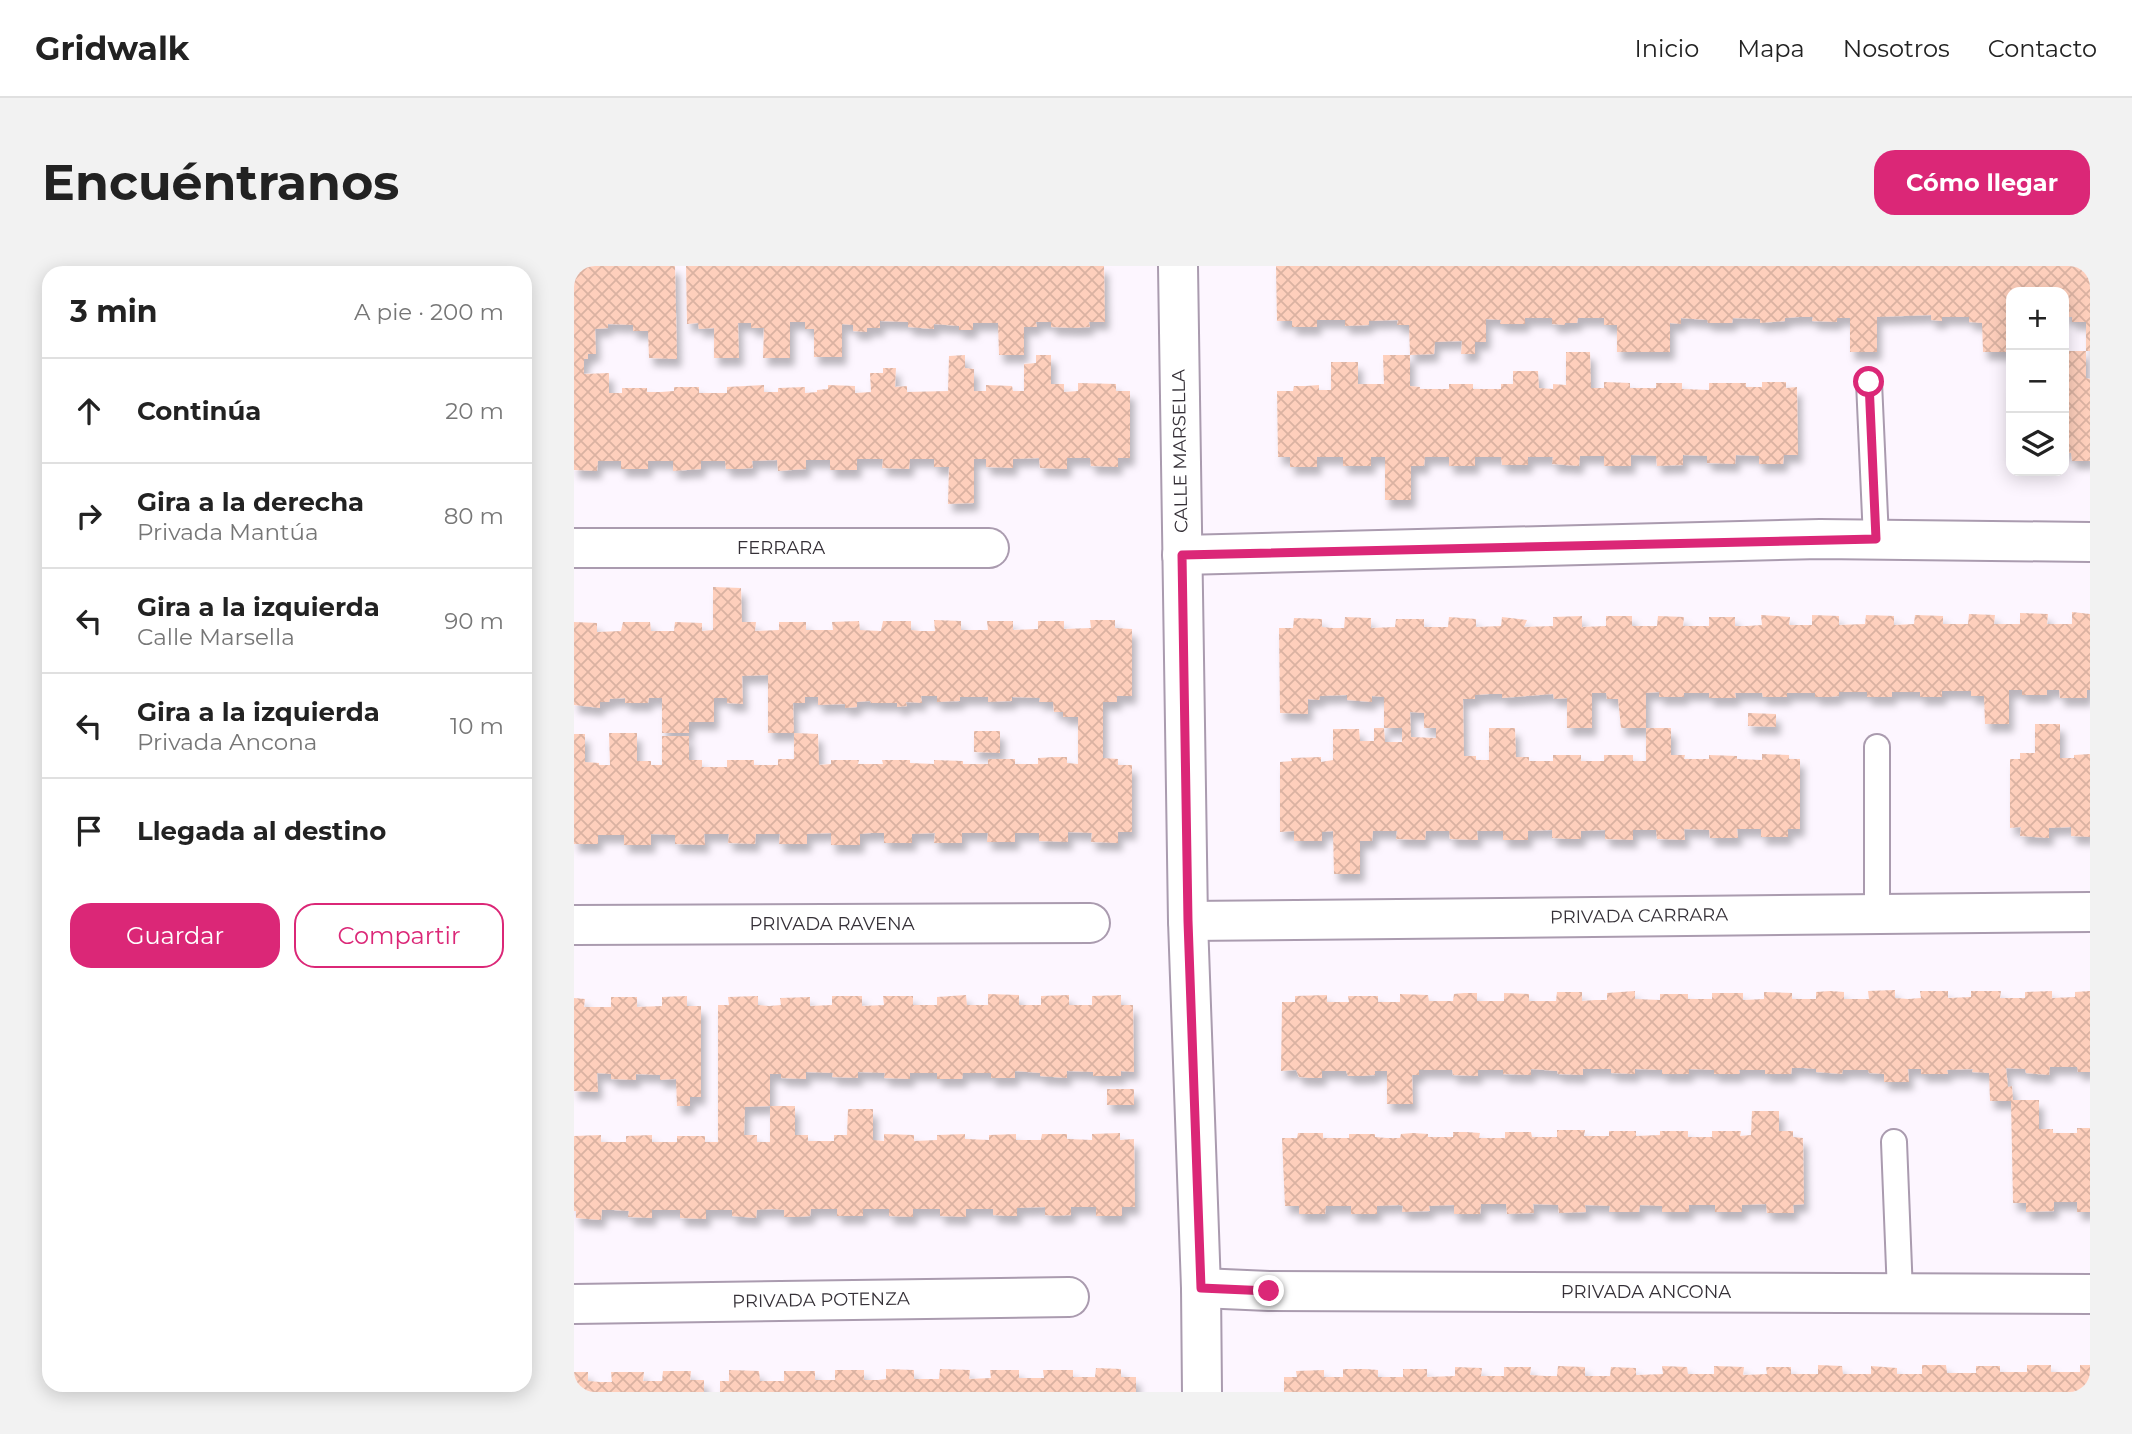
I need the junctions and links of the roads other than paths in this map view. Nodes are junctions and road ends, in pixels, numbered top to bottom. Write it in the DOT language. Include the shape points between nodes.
graph roads {
  1 [pos="1178,266"];
  2 [pos="1869,382"];
  3 [pos="1876,539"];
  4 [pos="2090,542"];
  5 [pos="574,548"];
  6 [pos="989,548"];
  7 [pos="1182,555"];
  8 [pos="1877,747"];
  9 [pos="1877,912"];
  10 [pos="2090,912"];
  11 [pos="1188,921"];
  12 [pos="1090,923"];
  13 [pos="574,925"];
  14 [pos="1894,1142"];
  15 [pos="1201,1288"];
  16 [pos="1900,1293"];
  17 [pos="2090,1294"];
  18 [pos="1069,1297"];
  19 [pos="574,1304"];
  20 [pos="1202,1392"];
  1 -- 7 [label="street, CALLE MARSELLA"];
  2 -- 3 [label="lane"];
  3 -- 4 [label="street"];
  3 -- 7 [label="street"];
  5 -- 6 [label="street, FERRARA"];
  7 -- 11 [label="street, CALLE MARSELLA"];
  8 -- 9 [label="lane"];
  9 -- 10 [label="street, PRIVADA CARRARA"];
  9 -- 11 [label="street, PRIVADA CARRARA"];
  11 -- 15 [label="street, CALLE MARSELLA"];
  12 -- 13 [label="street, PRIVADA RAVENA"];
  14 -- 16 [label="lane"];
  15 -- 16 [label="street, PRIVADA ANCONA"];
  15 -- 20 [label="street, CALLE MARSELLA"];
  16 -- 17 [label="street, PRIVADA ANCONA"];
  18 -- 19 [label="street, PRIVADA POTENZA"];
}
